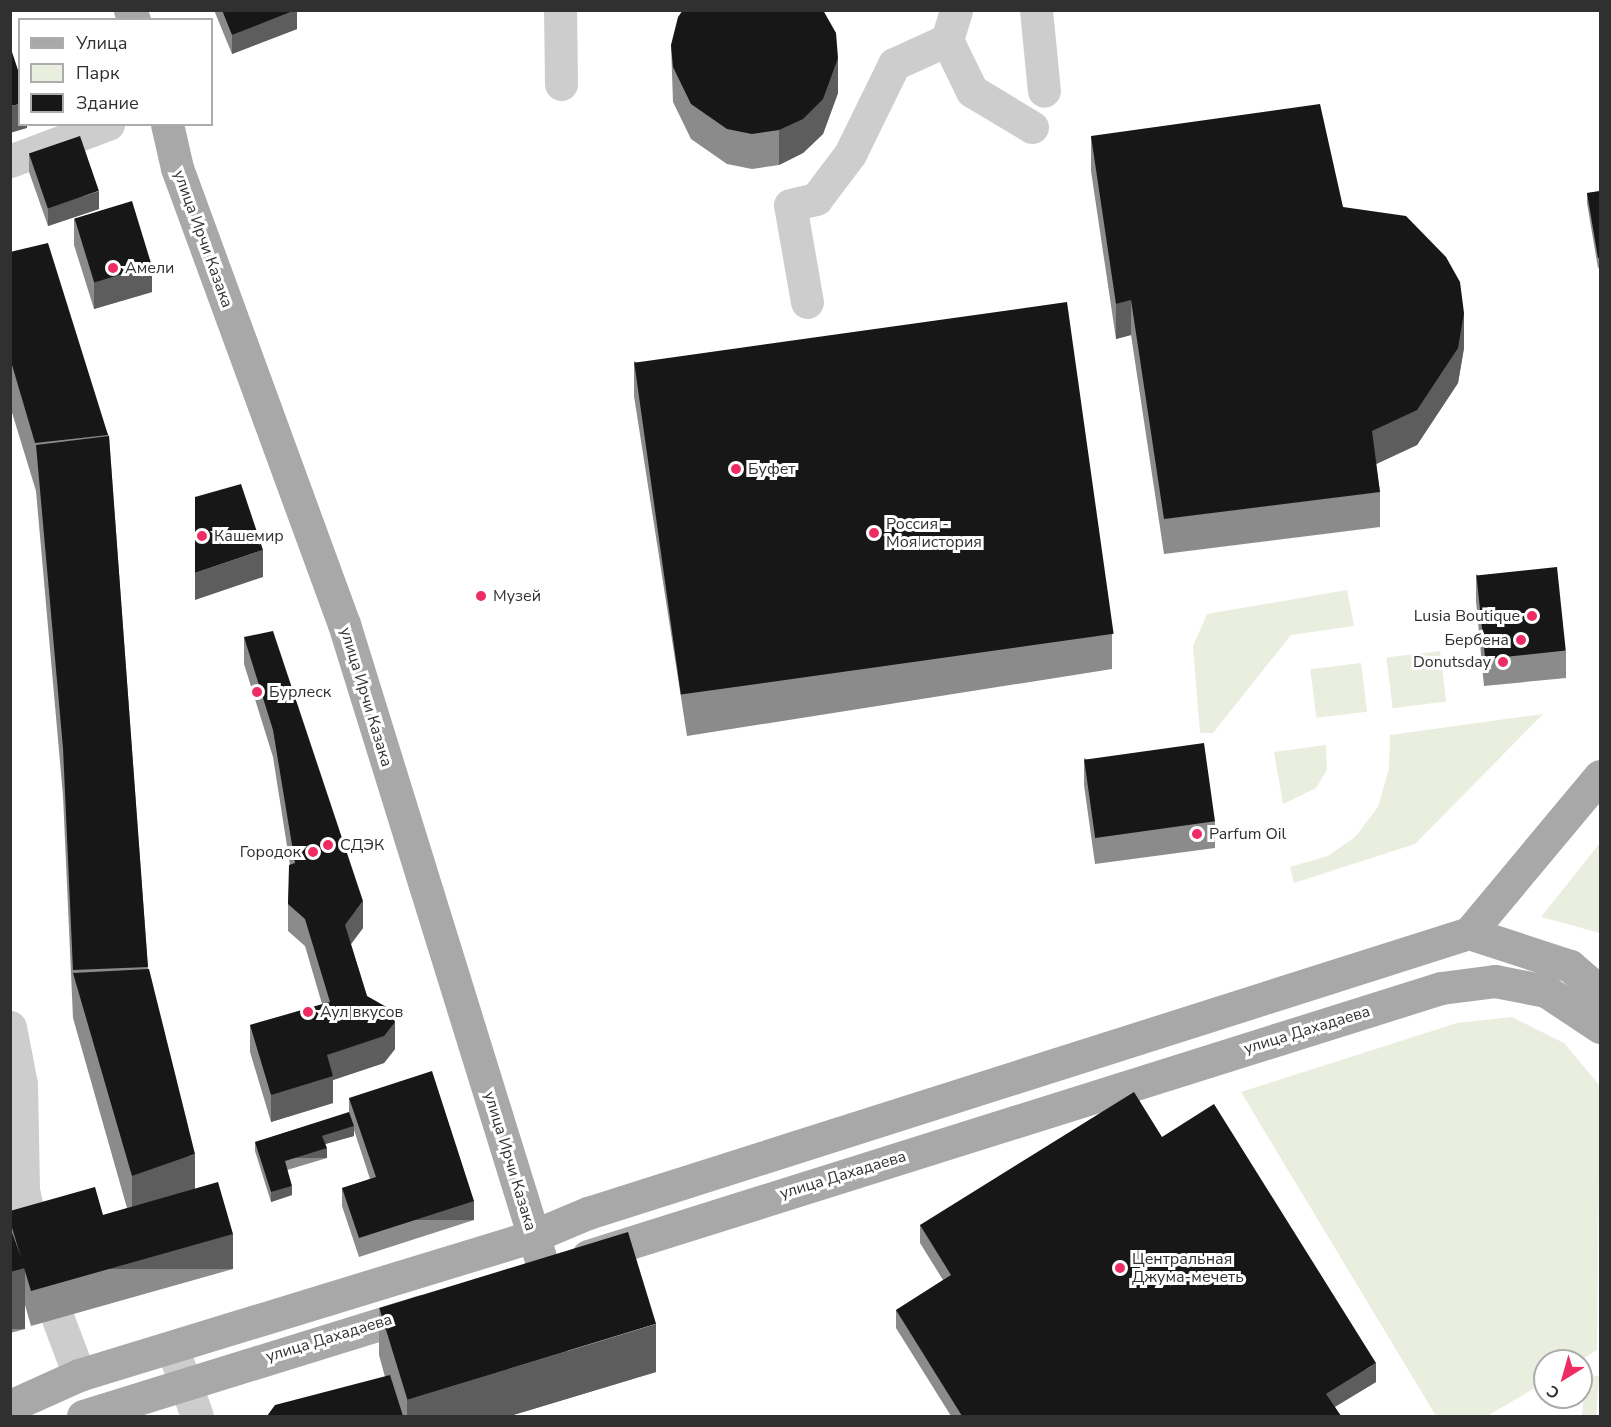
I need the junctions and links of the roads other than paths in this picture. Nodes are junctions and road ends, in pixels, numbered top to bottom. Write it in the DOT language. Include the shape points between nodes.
graph roads {
  1 [pos="560,10"];
  2 [pos="1036,10"];
  3 [pos="952,25"];
  4 [pos="561,84"];
  5 [pos="1044,91"];
  6 [pos="103,126"];
  7 [pos="167,126"];
  8 [pos="1032,127"];
  9 [pos="10,161"];
  10 [pos="807,302"];
  11 [pos="1600,776"];
  12 [pos="1469,933"];
  13 [pos="1600,992"];
  14 [pos="10,1027"];
  15 [pos="1600,1027"];
  16 [pos="533,1236"];
  17 [pos="34,1239"];
  18 [pos="546,1276"];
  19 [pos="513,1285"];
  20 [pos="458,1300"];
  21 [pos="58,1318"];
  22 [pos="172,1347"];
  23 [pos="80,1375"];
  24 [pos="183,1383"];
  25 [pos="10,1406"];
  26 [pos="83,1416"];
  27 [pos="197,1416"];
  1 -- 4 [label="street"];
  2 -- 5 [label="street"];
  3 -- 8 [label="street" via="972,91"];
  3 -- 10 [label="street" via="894,64 840,169 816,199 790,205"];
  6 -- 9 [label="street"];
  7 -- 16 [label="main road, улица Ирчи Казака" via="177,168 344,624"];
  11 -- 12 [label="main road"];
  12 -- 13 [label="main road" via="1570,966"];
  12 -- 16 [label="main road" via="588,1213"];
  14 -- 17 [label="street" via="21,1084 23,1190"];
  15 -- 18 [label="main road, улица Дахадаева" via="1546,991 1495,981 1441,988 600,1251"];
  16 -- 18 [label="main road, улица Ирчи Казака"];
  16 -- 22 [label="main road"];
  18 -- 19 [label="main road, улица Дахадаева"];
  20 -- 24 [label="main road, улица Дахадаева"];
  21 -- 23 [label="street"];
  22 -- 23 [label="main road"];
  22 -- 24 [label="street"];
  23 -- 25 [label="main road"];
  24 -- 26 [label="main road, улица Дахадаева"];
  24 -- 27 [label="street"];
}
